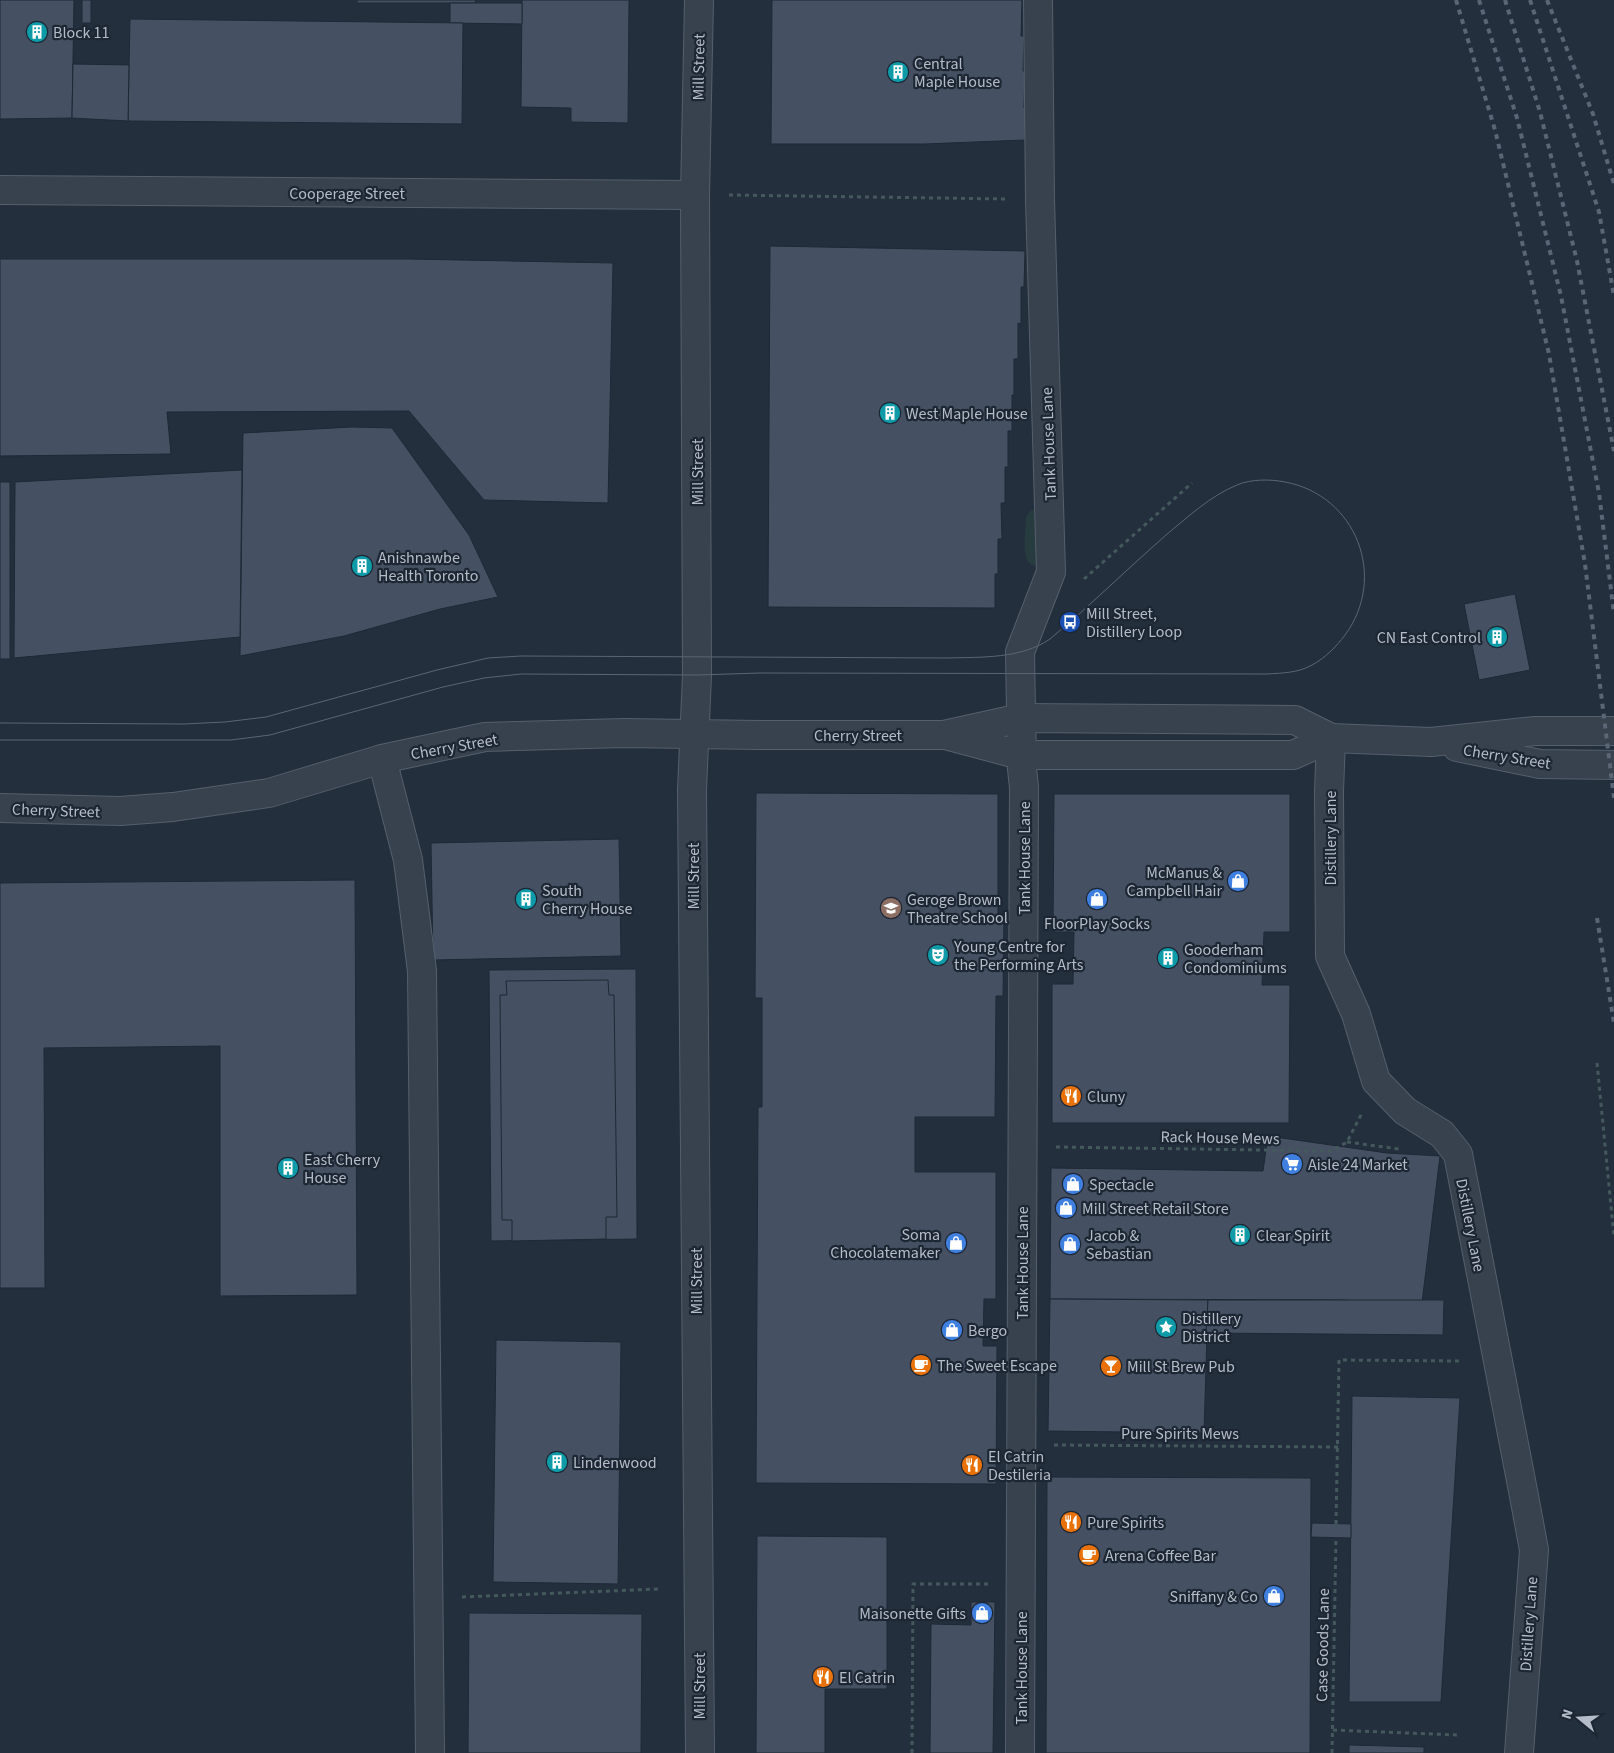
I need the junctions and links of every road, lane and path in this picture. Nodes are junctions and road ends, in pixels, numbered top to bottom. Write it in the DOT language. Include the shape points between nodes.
graph roads {
  1 [pos="699,0"];
  2 [pos="1038,0"];
  3 [pos="0,190"];
  4 [pos="695,195"];
  5 [pos="1040,200"];
  6 [pos="1192,484"];
  7 [pos="1082,580"];
  8 [pos="1022,718"];
  9 [pos="1614,731"];
  10 [pos="695,734"];
  11 [pos="944,734"];
  12 [pos="1331,738"];
  13 [pos="1431,742"];
  14 [pos="1022,755"];
  15 [pos="382,759"];
  16 [pos="1614,765"];
  17 [pos="0,808"];
  18 [pos="1598,1063"];
  19 [pos="1376,1081"];
  20 [pos="1023,1146"];
  21 [pos="1614,1237"];
  22 [pos="1461,1361"];
  23 [pos="1022,1445"];
  24 [pos="1338,1447"];
  25 [pos="1336,1524"];
  26 [pos="1336,1538"];
  27 [pos="1021,1584"];
  28 [pos="659,1589"];
  29 [pos="429,1599"];
  30 [pos="1333,1730"];
  31 [pos="1457,1735"];
  32 [pos="430,1753"];
  33 [pos="700,1753"];
  34 [pos="912,1753"];
  35 [pos="1020,1753"];
  36 [pos="1332,1753"];
  37 [pos="1519,1753"];
  1 -- 4 [label="street, Mill Street"];
  2 -- 5 [label="street, Tank House Lane"];
  3 -- 4 [label="street, Cooperage Street"];
  4 -- 5 [label="path"];
  4 -- 10 [label="street, Mill Street" via="698,623"];
  5 -- 8 [label="street, Tank House Lane" via="1051,572 1020,652"];
  6 -- 7 [label="path"];
  8 -- 11 [label="street, Cherry Street"];
  8 -- 12 [label="street, Cherry Street" via="1294,720"];
  8 -- 14 [label="street, Tank House Lane"];
  9 -- 13 [label="street, Cherry Street" via="1536,731"];
  10 -- 11 [label="street, Cherry Street"];
  10 -- 15 [label="street, Cherry Street" via="485,737"];
  10 -- 33 [label="street, Mill Street" via="692,800"];
  11 -- 14 [label="street, Cherry Street"];
  12 -- 13 [label="street, Cherry Street"];
  12 -- 14 [label="street, Cherry Street" via="1293,755"];
  12 -- 19 [label="street, Distillery Lane" via="1330,956 1356,1014"];
  13 -- 16 [label="street, Cherry Street" via="1540,764"];
  14 -- 20 [label="street, Tank House Lane"];
  15 -- 17 [label="street, Cherry Street" via="269,793 173,807 120,812"];
  15 -- 29 [label="street" via="408,860 422,971"];
  18 -- 21 [label="path"];
  19 -- 20 [label="path, Rack House Mews" via="1348,1142 1332,1151"];
  19 -- 37 [label="street, Distillery Lane" via="1405,1112 1442,1134 1458,1154 1534,1550"];
  20 -- 23 [label="street, Tank House Lane"];
  22 -- 24 [label="path" via="1339,1360"];
  23 -- 24 [label="path, Pure Spirits Mews"];
  23 -- 27 [label="street, Tank House Lane"];
  24 -- 25 [label="path"];
  26 -- 30 [label="path, Case Goods Lane"];
  27 -- 34 [label="path" via="913,1584"];
  27 -- 35 [label="street, Tank House Lane"];
  28 -- 29 [label="path"];
  29 -- 32 [label="street"];
  30 -- 31 [label="path"];
  30 -- 36 [label="path, Case Goods Lane"];
}
